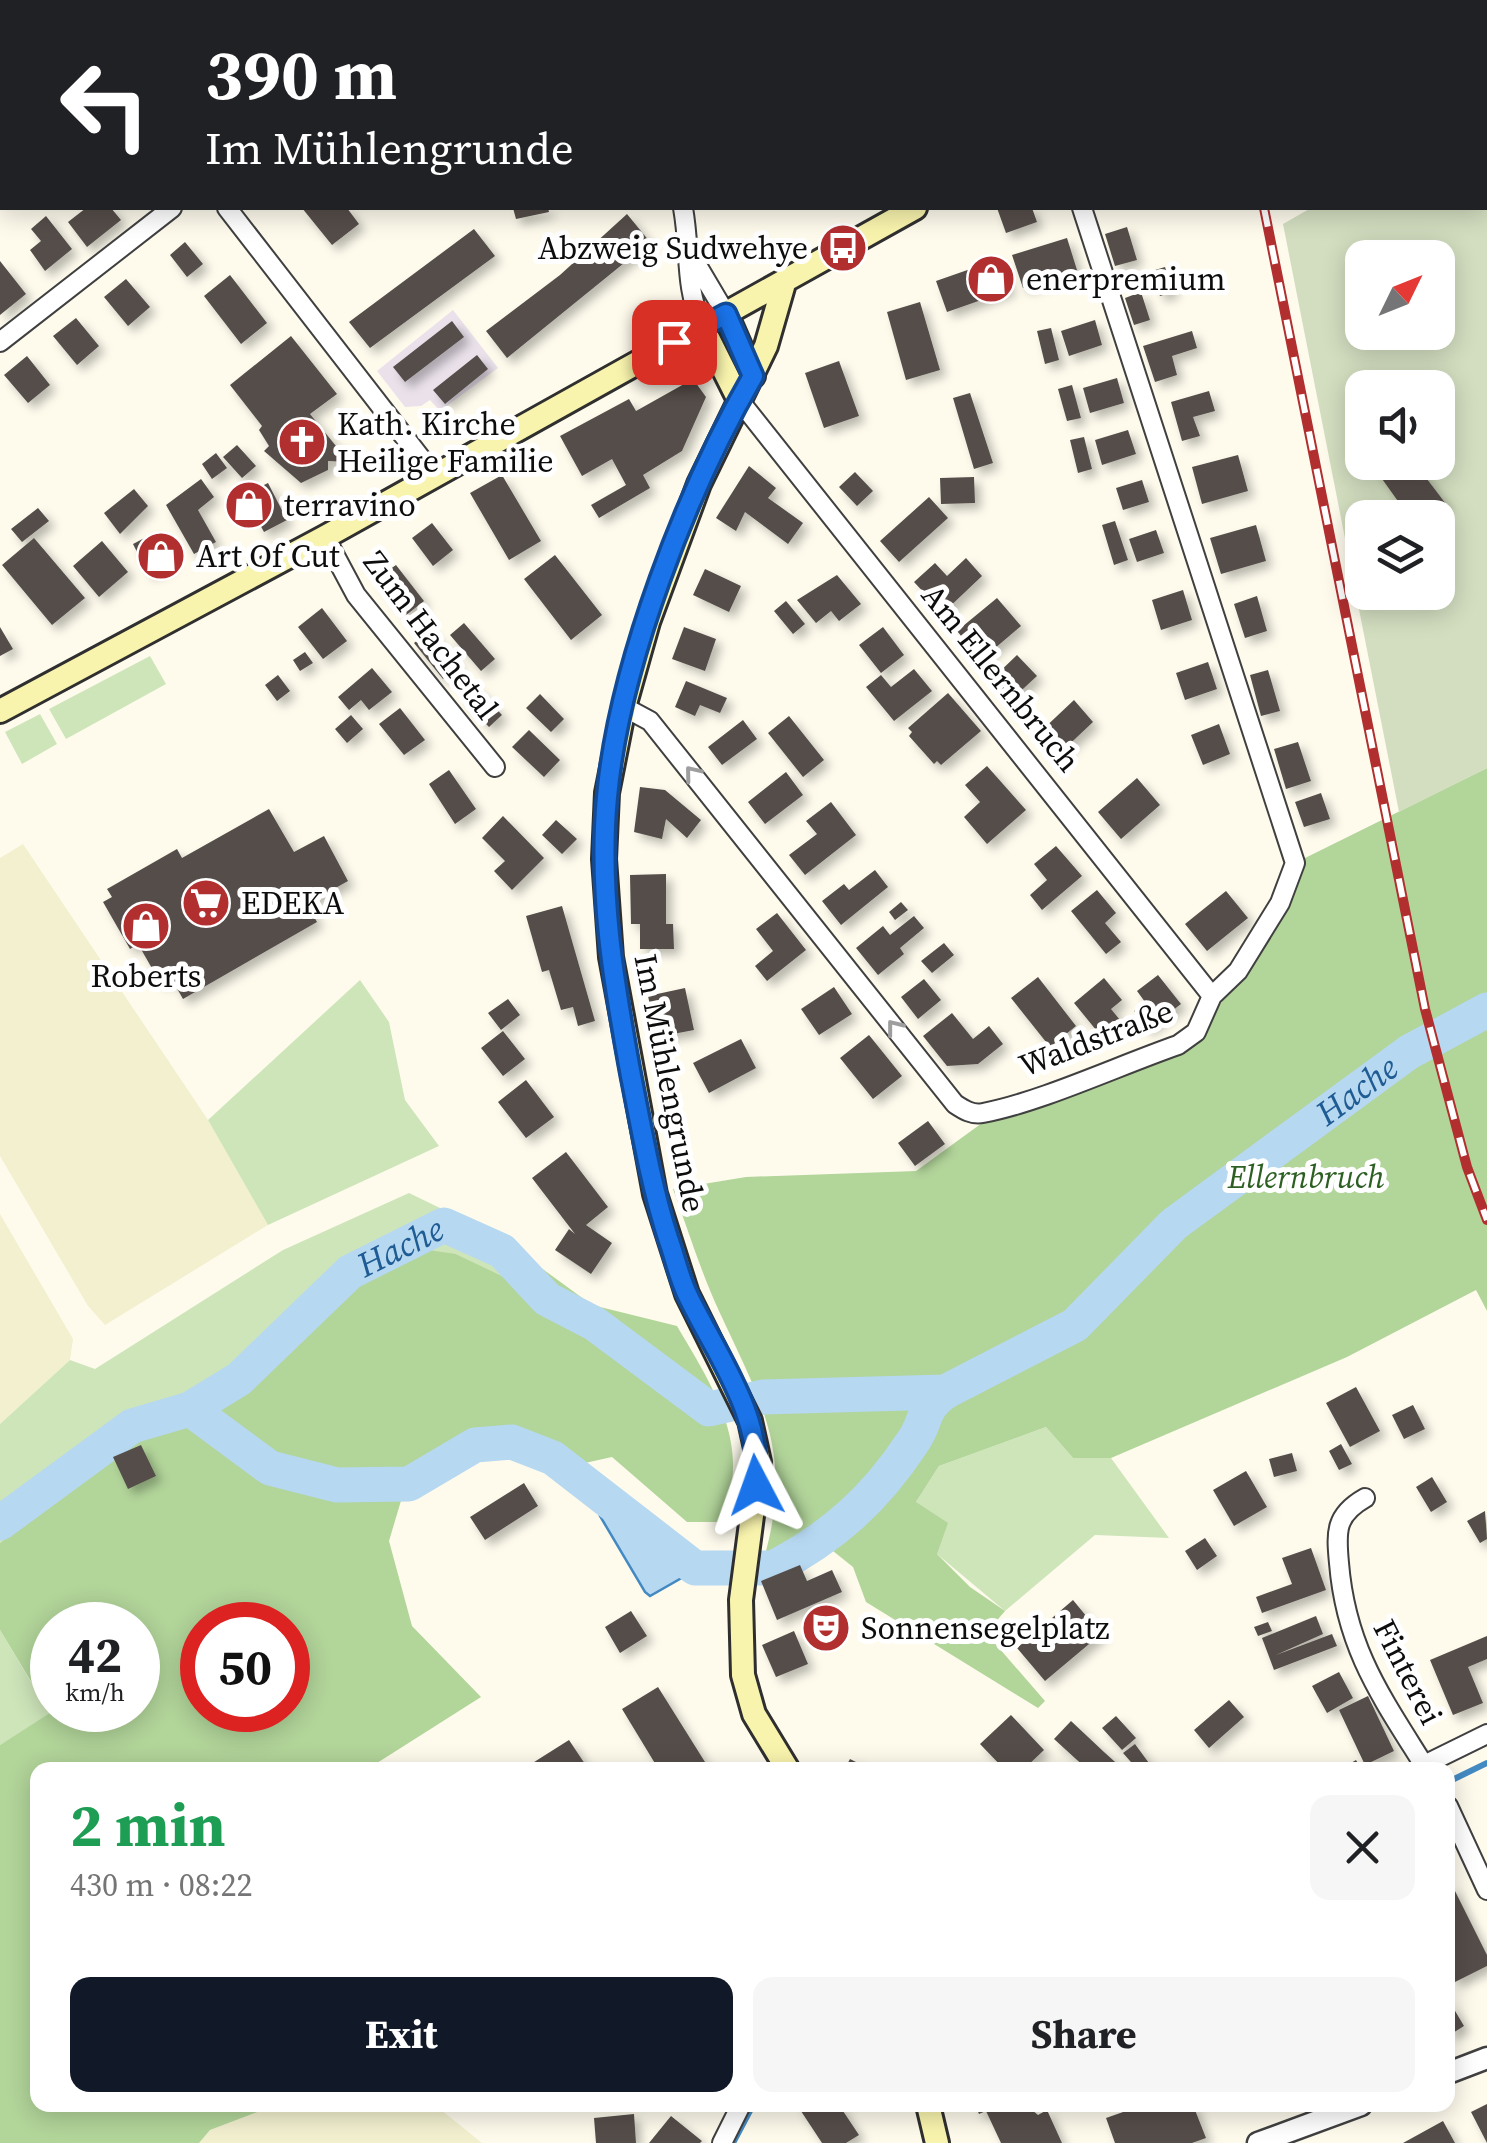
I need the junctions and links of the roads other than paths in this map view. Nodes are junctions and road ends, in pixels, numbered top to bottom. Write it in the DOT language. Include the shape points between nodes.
graph roads {
  1 [pos="169,210"];
  2 [pos="229,210"];
  3 [pos="683,210"];
  4 [pos="912,210"];
  5 [pos="1083,210"];
  6 [pos="691,254"];
  7 [pos="785,280"];
  8 [pos="726,314"];
  9 [pos="702,326"];
  10 [pos="0,342"];
  11 [pos="753,376"];
  12 [pos="739,400"];
  13 [pos="434,475"];
  14 [pos="325,536"];
  15 [pos="624,707"];
  16 [pos="0,711"];
  17 [pos="494,767"];
  18 [pos="1212,996"];
  19 [pos="1365,1498"];
  20 [pos="1487,1734"];
  21 [pos="783,1762"];
  22 [pos="1421,1762"];
  23 [pos="1436,1762"];
  24 [pos="1455,1821"];
  25 [pos="1487,1890"];
  26 [pos="1487,2058"];
  27 [pos="1455,2070"];
  28 [pos="738,2112"];
  29 [pos="930,2112"];
  30 [pos="1342,2112"];
  31 [pos="722,2143"];
  32 [pos="937,2143"];
  33 [pos="1258,2143"];
  1 -- 10 [label="street"];
  2 -- 13 [label="street"];
  3 -- 6 [label="street"];
  4 -- 7 [label="main road"];
  5 -- 18 [label="street, Waldstraße" via="1295,863 1280,903 1238,971"];
  6 -- 8 [label="street"];
  6 -- 9 [label="street" via="688,293"];
  7 -- 8 [label="main road"];
  7 -- 11 [label="main road, Im Mühlengrunde"];
  8 -- 9 [label="main road"];
  8 -- 11 [label="main road"];
  9 -- 12 [label="main road"];
  9 -- 13 [label="main road"];
  11 -- 12 [label="main road, Im Mühlengrunde"];
  12 -- 15 [label="main road, Im Mühlengrunde" via="680,530"];
  12 -- 18 [label="street, Am Ellernbruch"];
  13 -- 14 [label="main road"];
  14 -- 16 [label="main road"];
  14 -- 17 [label="street, Zum Hachetal" via="356,595"];
  18 -- 15 [label="street, Waldstraße, one-way" via="1196,1032 1178,1045 980,1114 966,1112 650,721"];
  15 -- 21 [label="main road, Im Mühlengrunde" via="607,794 611,958 664,1225 687,1294 750,1421 759,1462 740,1630 743,1675 754,1714"];
  19 -- 22 [label="street, Finterei" via="1336,1526 1341,1593 1354,1648"];
  20 -- 23 [label="street"];
  24 -- 25 [label="street"];
  26 -- 27 [label="street"];
  28 -- 31 [label="street"];
  29 -- 32 [label="main road"];
  30 -- 33 [label="street"];
}
